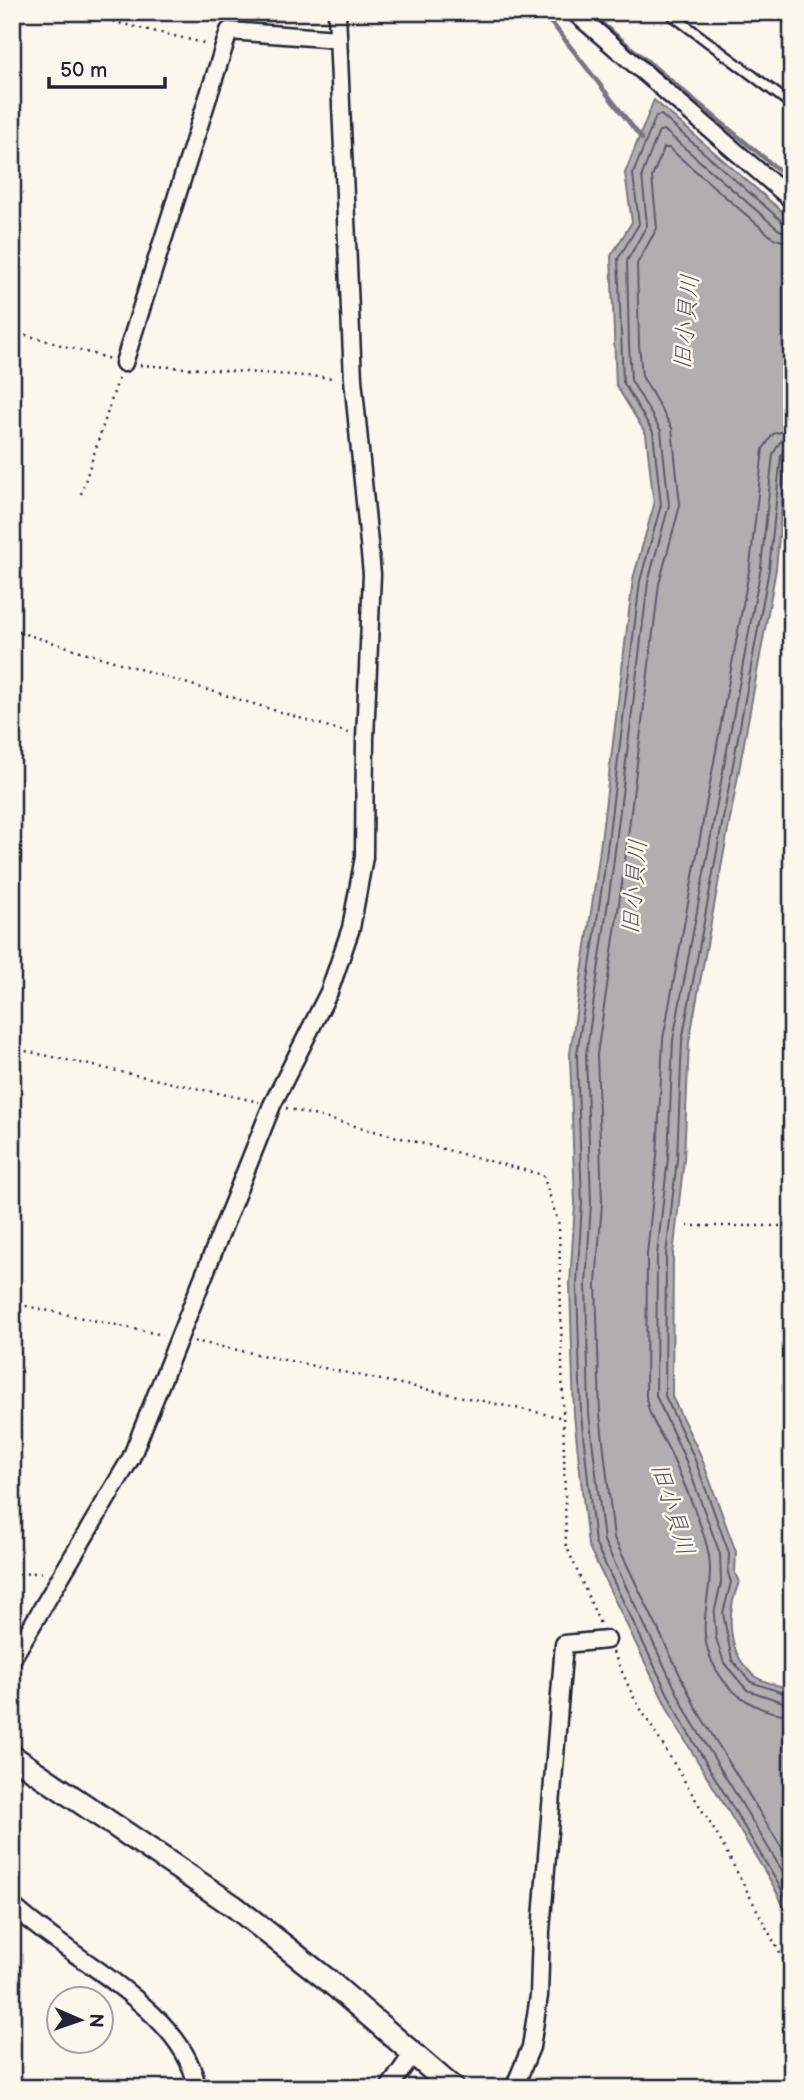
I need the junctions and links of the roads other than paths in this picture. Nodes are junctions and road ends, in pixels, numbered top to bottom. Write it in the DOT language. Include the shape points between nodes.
graph roads {
  1 [pos="337,12"];
  2 [pos="575,12"];
  3 [pos="668,12"];
  4 [pos="338,38"];
  5 [pos="792,105"];
  6 [pos="792,200"];
  7 [pos="124,363"];
  8 [pos="607,1640"];
  9 [pos="12,1659"];
  10 [pos="12,1756"];
  11 [pos="12,1905"];
  12 [pos="413,2053"];
  13 [pos="197,2088"];
  14 [pos="389,2088"];
  15 [pos="453,2088"];
  16 [pos="514,2088"];
  1 -- 4 [label="street"];
  2 -- 6 [label="street"];
  3 -- 5 [label="lane"];
  4 -- 7 [label="street" via="229,31"];
  4 -- 9 [label="street" via="353,379 371,547 364,857 351,928 329,992 272,1105 131,1458"];
  8 -- 16 [label="street" via="564,1644 539,1996 531,2047"];
  10 -- 12 [label="street" via="235,1907"];
  11 -- 13 [label="street" via="117,1982 156,2020 184,2049 195,2070"];
  12 -- 14 [label="street"];
  12 -- 15 [label="street"];
}
